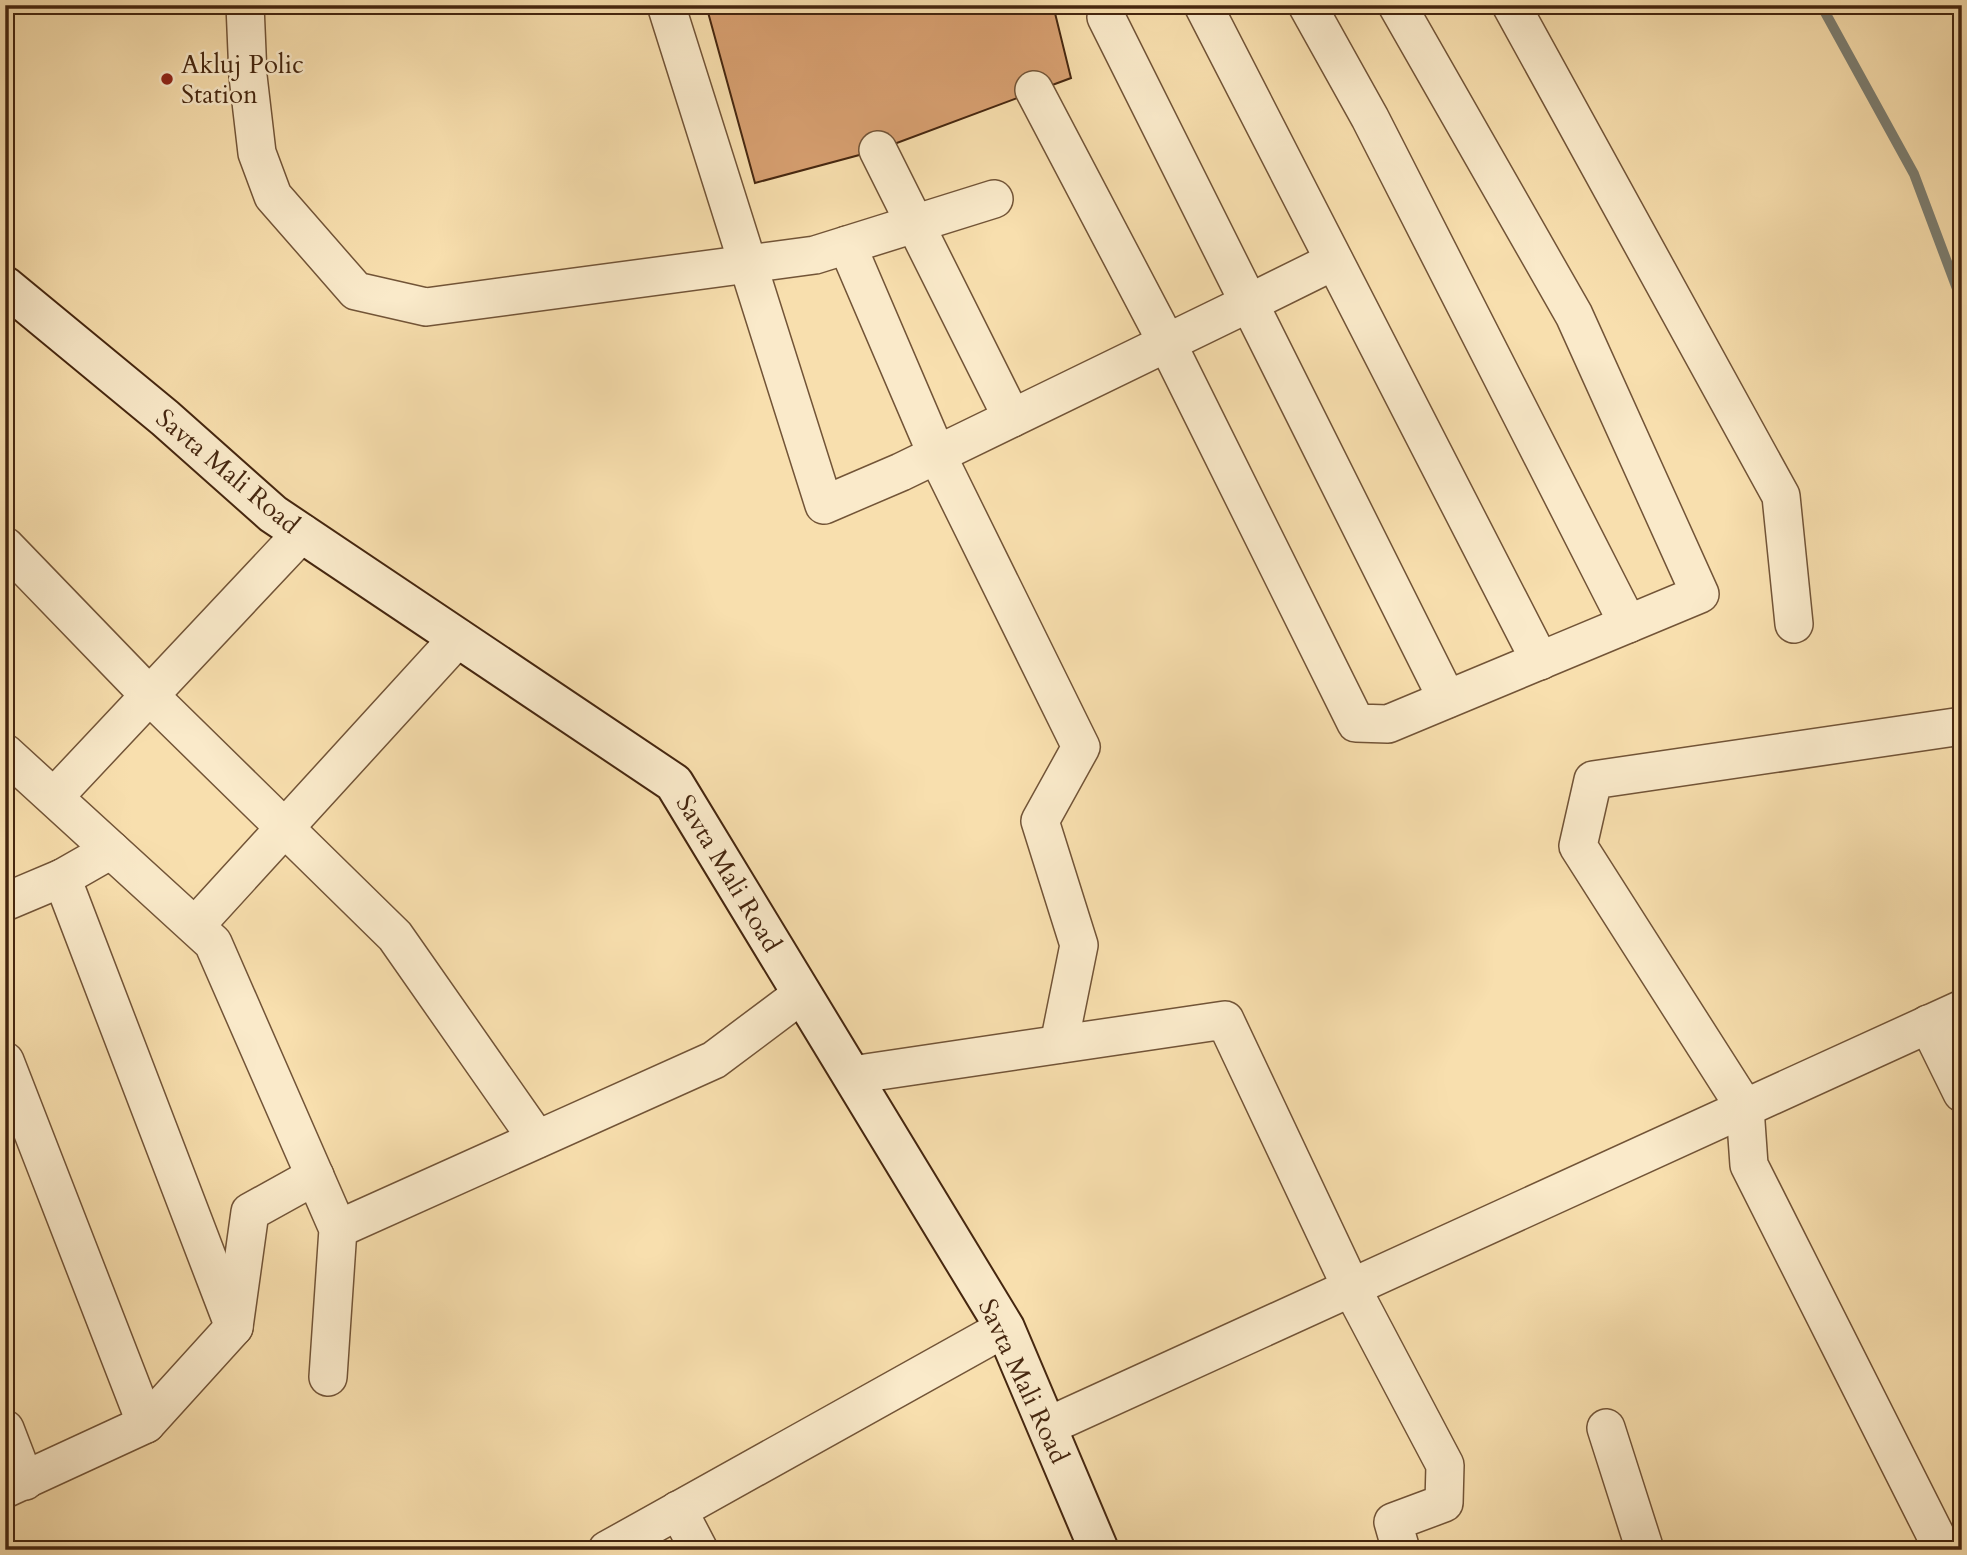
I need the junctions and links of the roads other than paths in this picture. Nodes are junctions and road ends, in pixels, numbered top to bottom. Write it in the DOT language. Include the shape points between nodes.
graph roads {
  1 [pos="245,5"];
  2 [pos="666,5"];
  3 [pos="1203,5"];
  4 [pos="1307,5"];
  5 [pos="1397,5"];
  6 [pos="1511,5"];
  7 [pos="1106,17"];
  8 [pos="1034,90"];
  9 [pos="878,150"];
  10 [pos="994,199"];
  11 [pos="915,224"];
  12 [pos="847,245"];
  13 [pos="1334,261"];
  14 [pos="748,264"];
  15 [pos="5,286"];
  16 [pos="1249,303"];
  17 [pos="1167,342"];
  18 [pos="1012,418"];
  19 [pos="937,455"];
  20 [pos="302,533"];
  21 [pos="5,546"];
  22 [pos="1628,624"];
  23 [pos="1794,624"];
  24 [pos="458,638"];
  25 [pos="1540,660"];
  26 [pos="150,696"];
  27 [pos="1447,699"];
  28 [pos="1962,726"];
  29 [pos="5,753"];
  30 [pos="54,797"];
  31 [pos="285,828"];
  32 [pos="111,850"];
  33 [pos="62,878"];
  34 [pos="5,902"];
  35 [pos="195,926"];
  36 [pos="802,994"];
  37 [pos="1962,1009"];
  38 [pos="1928,1024"];
  39 [pos="1059,1044"];
  40 [pos="5,1061"];
  41 [pos="852,1075"];
  42 [pos="1962,1093"];
  43 [pos="1745,1108"];
  44 [pos="537,1139"];
  45 [pos="315,1176"];
  46 [pos="338,1229"];
  47 [pos="1351,1287"];
  48 [pos="234,1327"];
  49 [pos="1005,1328"];
  50 [pos="328,1377"];
  51 [pos="146,1424"];
  52 [pos="1048,1426"];
  53 [pos="1606,1428"];
  54 [pos="5,1429"];
  55 [pos="15,1485"];
  56 [pos="678,1510"];
  57 [pos="607,1550"];
  58 [pos="699,1550"];
  59 [pos="1099,1550"];
  60 [pos="1401,1550"];
  61 [pos="1646,1550"];
  62 [pos="1943,1550"];
  1 -- 14 [label="street" via="257,153 273,196 356,291 426,307"];
  2 -- 14 [label="street"];
  3 -- 13 [label="street"];
  4 -- 22 [label="street" via="1370,118"];
  5 -- 22 [label="street" via="1574,315 1700,594"];
  6 -- 23 [label="street" via="1781,496"];
  7 -- 16 [label="street"];
  8 -- 17 [label="street"];
  9 -- 11 [label="street"];
  10 -- 11 [label="street"];
  11 -- 12 [label="street"];
  11 -- 18 [label="street"];
  12 -- 14 [label="street" via="815,255"];
  12 -- 19 [label="street"];
  13 -- 16 [label="street"];
  13 -- 25 [label="street"];
  14 -- 19 [label="street" via="824,505"];
  15 -- 20 [label="street, Savta Mali Road"];
  16 -- 17 [label="street"];
  16 -- 27 [label="street"];
  17 -- 18 [label="street"];
  17 -- 27 [label="street" via="1356,723 1388,724"];
  18 -- 19 [label="street"];
  19 -- 39 [label="street" via="1082,747 1040,821 1079,945"];
  20 -- 24 [label="street, Savta Mali Road"];
  20 -- 26 [label="street"];
  21 -- 26 [label="street"];
  22 -- 25 [label="street"];
  24 -- 31 [label="street"];
  24 -- 36 [label="street, Savta Mali Road" via="674,783"];
  25 -- 27 [label="street"];
  26 -- 30 [label="street"];
  26 -- 31 [label="street"];
  28 -- 43 [label="street" via="1593,780 1578,846"];
  29 -- 30 [label="street"];
  30 -- 32 [label="street"];
  31 -- 35 [label="street"];
  31 -- 44 [label="street" via="395,936"];
  32 -- 33 [label="street"];
  32 -- 35 [label="street"];
  33 -- 34 [label="street"];
  33 -- 48 [label="street"];
  35 -- 45 [label="street" via="213,943"];
  36 -- 41 [label="street, Savta Mali Road"];
  36 -- 44 [label="street" via="714,1060"];
  37 -- 38 [label="street"];
  38 -- 42 [label="street"];
  38 -- 43 [label="street"];
  39 -- 41 [label="street"];
  39 -- 47 [label="street" via="1225,1020"];
  40 -- 51 [label="street"];
  41 -- 49 [label="street, Savta Mali Road"];
  43 -- 47 [label="street"];
  43 -- 62 [label="street" via="1749,1165"];
  44 -- 46 [label="street"];
  45 -- 46 [label="street"];
  45 -- 48 [label="street" via="250,1212"];
  46 -- 50 [label="street"];
  47 -- 52 [label="street"];
  47 -- 60 [label="street" via="1445,1465 1444,1503 1393,1522"];
  48 -- 51 [label="street"];
  49 -- 52 [label="street, Savta Mali Road"];
  49 -- 56 [label="street"];
  51 -- 55 [label="street"];
  52 -- 59 [label="street, Savta Mali Road"];
  53 -- 61 [label="street"];
  54 -- 55 [label="street"];
  56 -- 57 [label="street"];
  56 -- 58 [label="street"];
}
